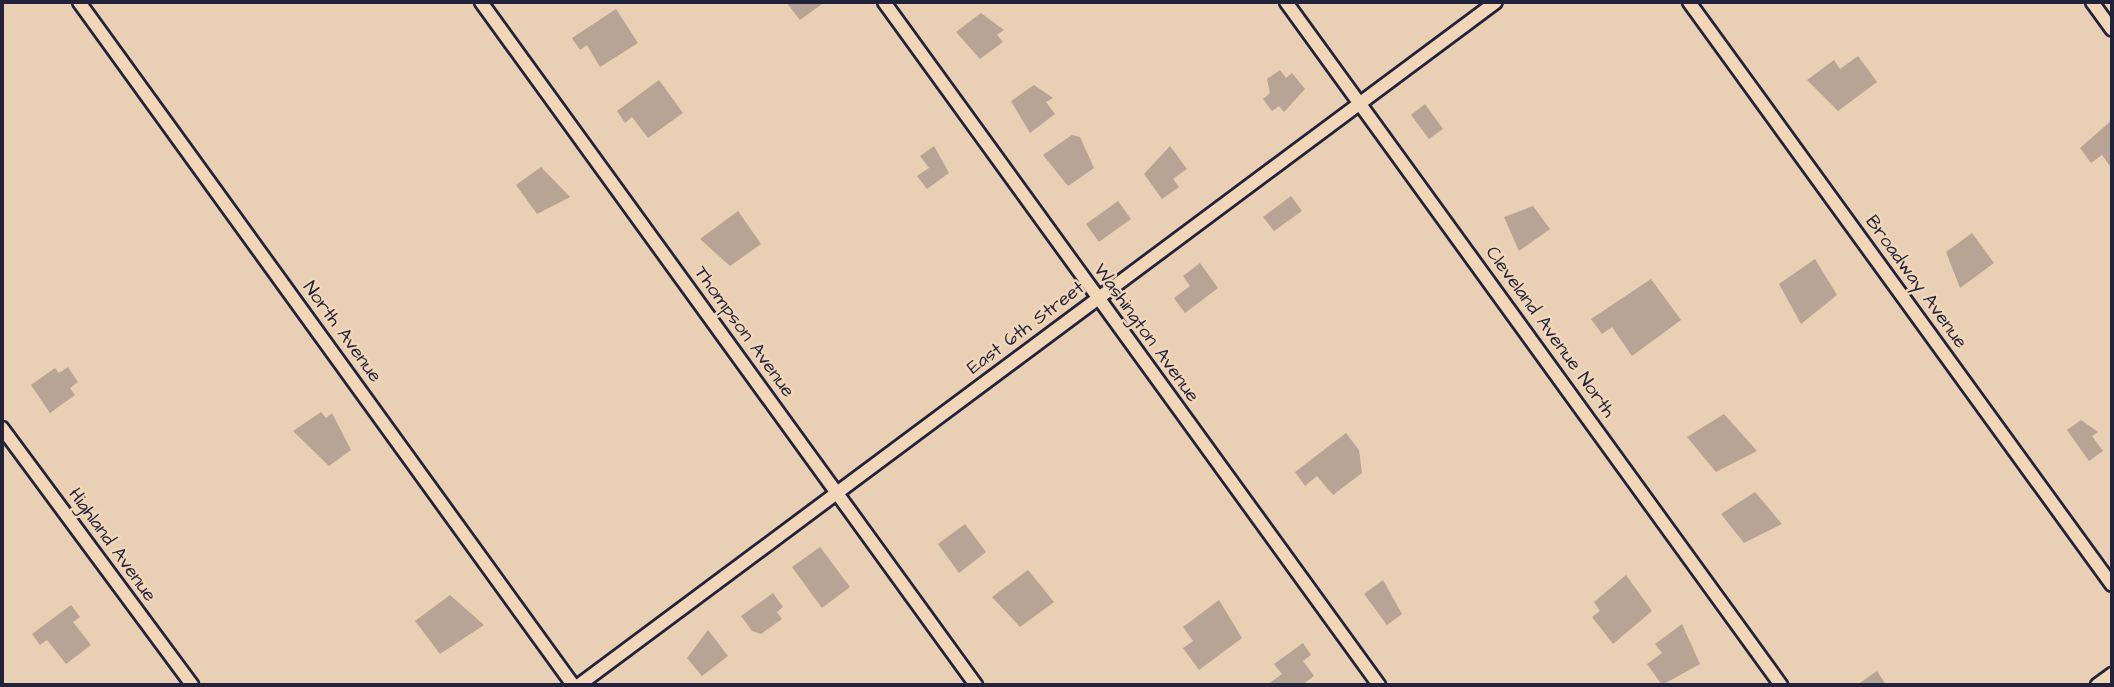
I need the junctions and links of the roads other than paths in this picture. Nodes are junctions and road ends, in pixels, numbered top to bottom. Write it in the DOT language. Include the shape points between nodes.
graph roads {
  1 [pos="79,2"];
  2 [pos="481,2"];
  3 [pos="884,2"];
  4 [pos="1286,2"];
  5 [pos="1496,2"];
  6 [pos="1689,2"];
  7 [pos="2092,2"];
  8 [pos="2112,30"];
  9 [pos="1360,104"];
  10 [pos="1097,299"];
  11 [pos="2,428"];
  12 [pos="836,493"];
  13 [pos="2112,585"];
  14 [pos="2112,674"];
  15 [pos="192,685"];
  16 [pos="573,685"];
  17 [pos="579,685"];
  18 [pos="976,685"];
  19 [pos="1379,685"];
  20 [pos="1781,685"];
  21 [pos="2097,685"];
  1 -- 16 [label="street, North Avenue"];
  2 -- 12 [label="street, Thompson Avenue"];
  3 -- 10 [label="street, Washington Avenue"];
  4 -- 9 [label="street, Cleveland Avenue North"];
  5 -- 9 [label="street, East 6th Street"];
  6 -- 13 [label="street, Broadway Avenue"];
  7 -- 8 [label="street"];
  9 -- 10 [label="street, East 6th Street"];
  9 -- 20 [label="street, Cleveland Avenue North"];
  10 -- 12 [label="street, East 6th Street"];
  10 -- 19 [label="street, Washington Avenue"];
  11 -- 15 [label="street, Highland Avenue"];
  12 -- 17 [label="street, East 6th Street"];
  12 -- 18 [label="street, Thompson Avenue"];
  14 -- 21 [label="street"];
}
